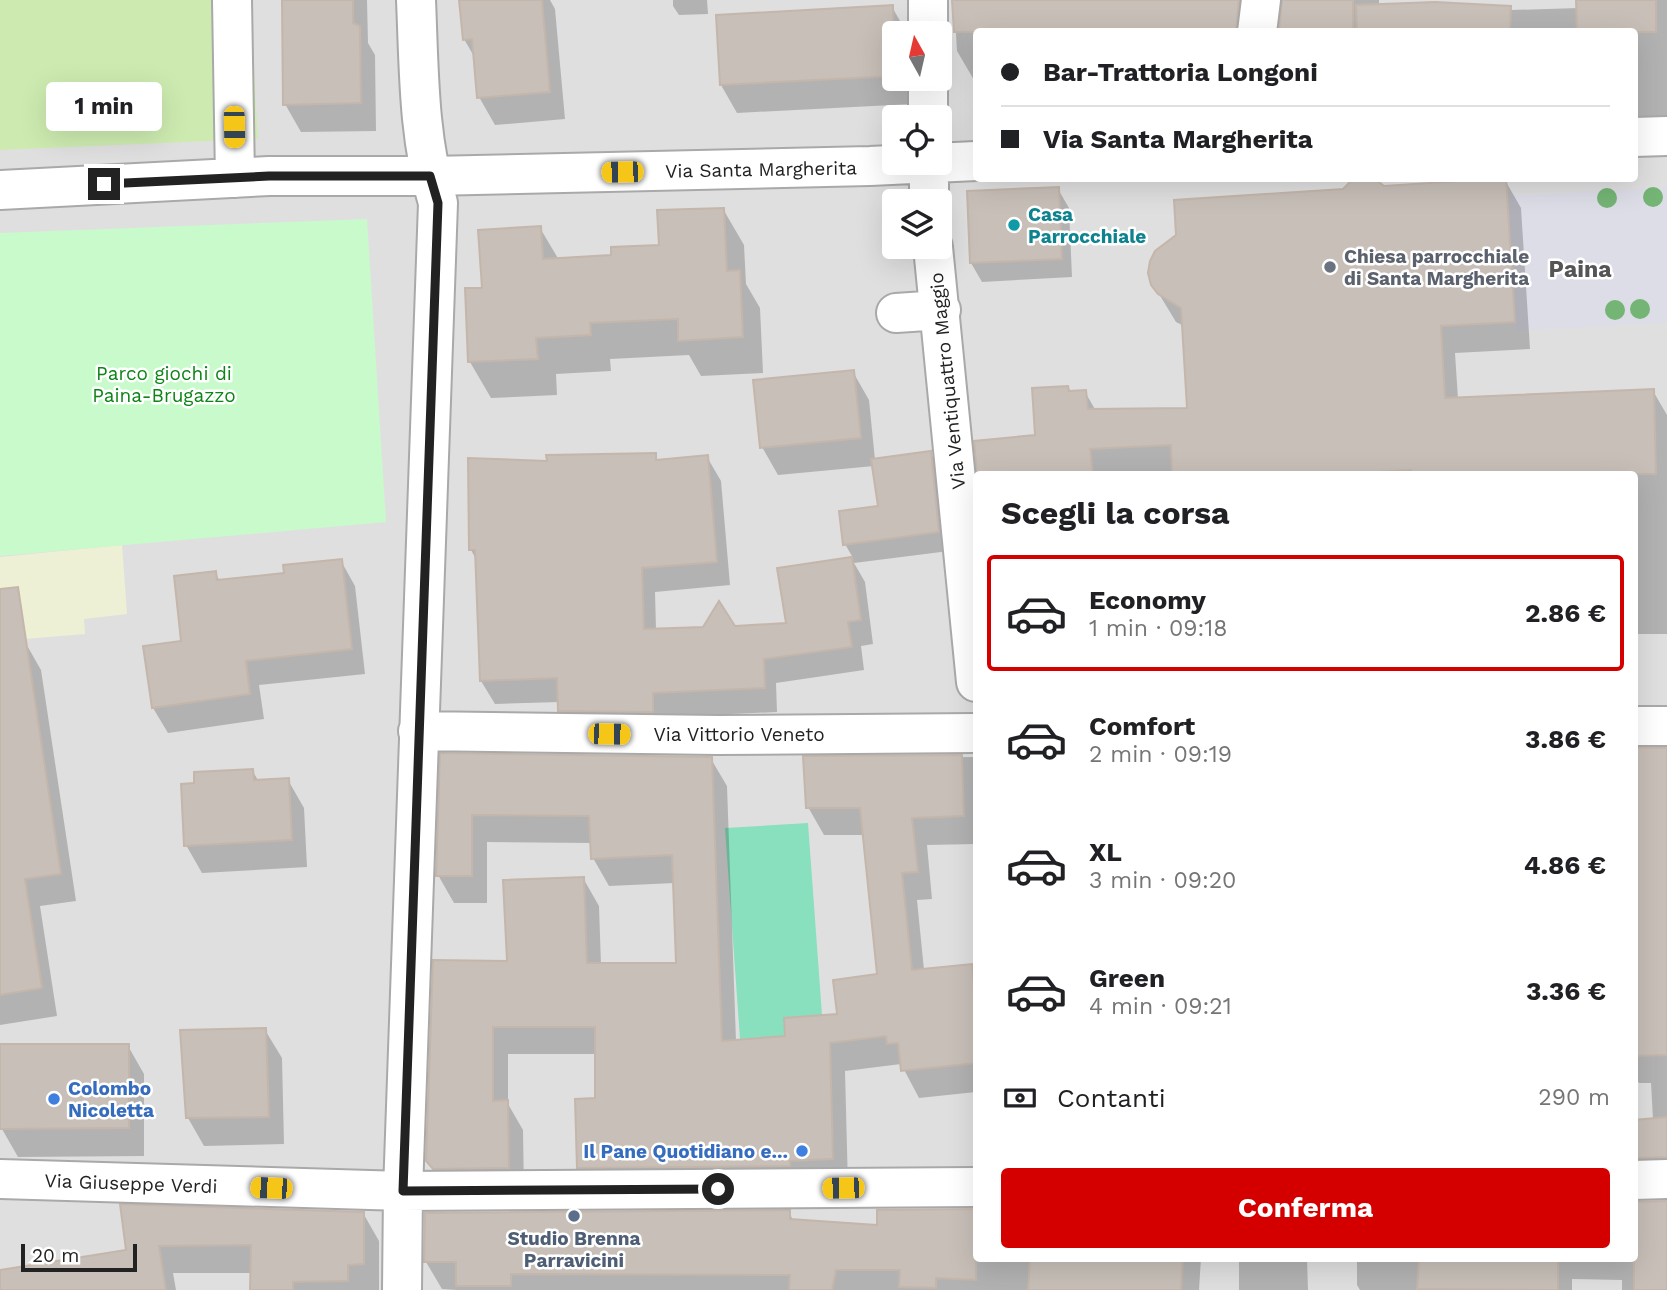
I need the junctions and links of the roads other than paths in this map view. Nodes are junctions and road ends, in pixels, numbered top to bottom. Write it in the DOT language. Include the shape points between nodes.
graph roads {
  1 [pos="232,0"];
  2 [pos="416,0"];
  3 [pos="928,0"];
  4 [pos="1261,0"];
  5 [pos="928,21"];
  6 [pos="1258,28"];
  7 [pos="1667,136"];
  8 [pos="1638,137"];
  9 [pos="973,162"];
  10 [pos="952,163"];
  11 [pos="882,164"];
  12 [pos="430,176"];
  13 [pos="235,177"];
  14 [pos="0,190"];
  15 [pos="935,259"];
  16 [pos="941,310"];
  17 [pos="896,313"];
  18 [pos="973,650"];
  19 [pos="1638,726"];
  20 [pos="1667,726"];
  21 [pos="418,731"];
  22 [pos="973,733"];
  23 [pos="0,1179"];
  24 [pos="1667,1179"];
  25 [pos="1638,1180"];
  26 [pos="973,1187"];
  27 [pos="403,1191"];
  28 [pos="402,1290"];
  1 -- 13 [label="street"];
  2 -- 12 [label="street" via="422,129"];
  3 -- 5 [label="street"];
  4 -- 6 [label="street"];
  7 -- 8 [label="street"];
  9 -- 10 [label="street, Via Santa Margherita"];
  11 -- 12 [label="street, Via Santa Margherita"];
  12 -- 13 [label="street, Via Santa Margherita"];
  12 -- 21 [label="street" via="438,203"];
  13 -- 14 [label="street, Via Santa Margherita"];
  15 -- 16 [label="street, Via Ventiquattro Maggio"];
  16 -- 17 [label="street"];
  16 -- 18 [label="street, Via Ventiquattro Maggio"];
  19 -- 20 [label="street"];
  21 -- 22 [label="street, Via Vittorio Veneto"];
  21 -- 27 [label="street"];
  23 -- 27 [label="street, Via Giuseppe Verdi"];
  24 -- 25 [label="street"];
  26 -- 27 [label="street, Via Giuseppe Verdi"];
  27 -- 28 [label="street"];
}
